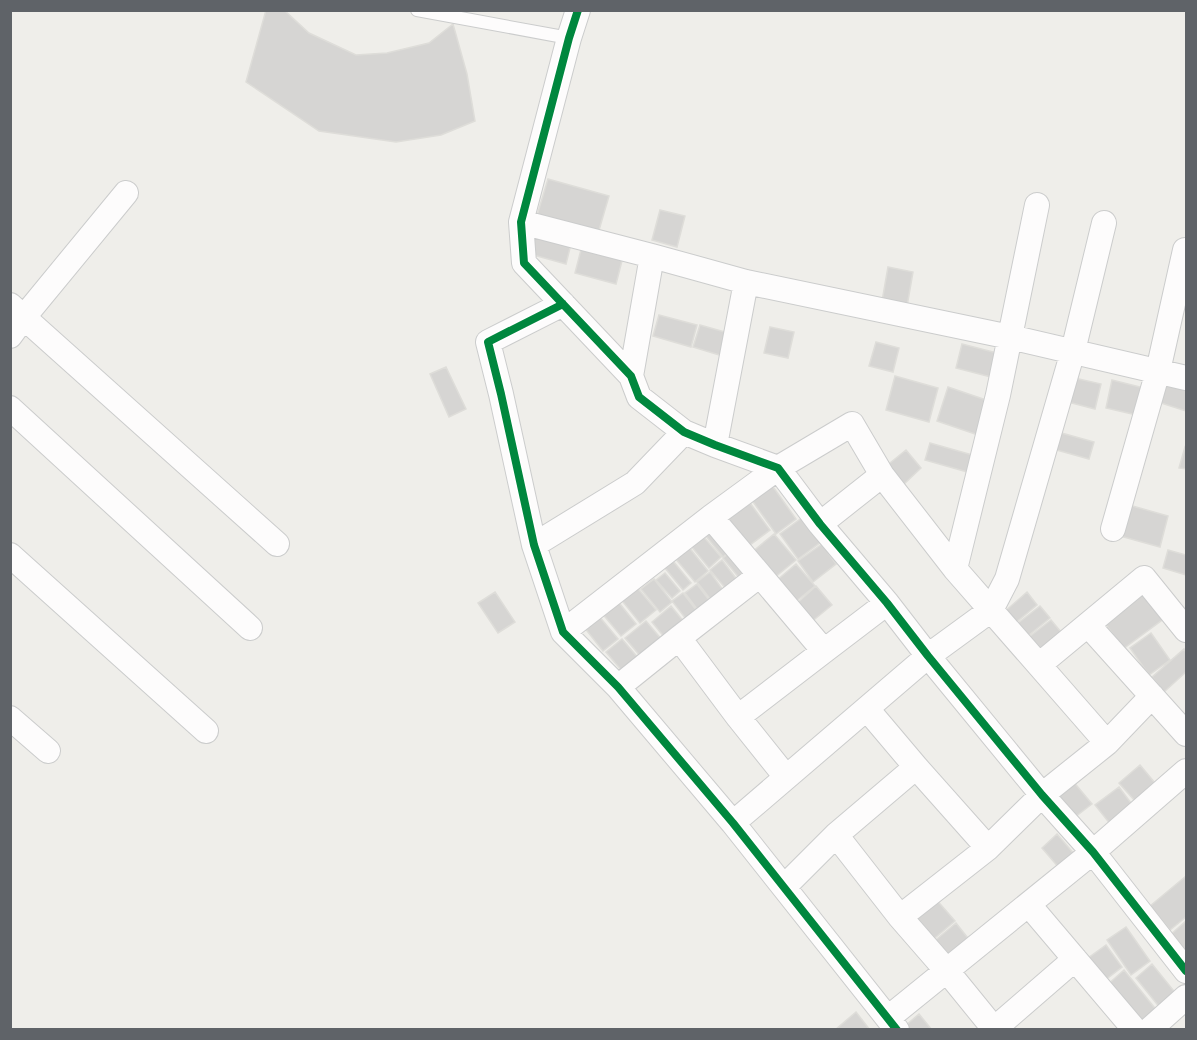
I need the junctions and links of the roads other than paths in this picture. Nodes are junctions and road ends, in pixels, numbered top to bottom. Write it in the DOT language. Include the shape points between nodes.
graph roads {
  1 [pos="417,10"];
  2 [pos="579,10"];
  3 [pos="569,38"];
  4 [pos="126,193"];
  5 [pos="1036,205"];
  6 [pos="521,222"];
  7 [pos="1104,223"];
  8 [pos="1185,250"];
  9 [pos="652,256"];
  10 [pos="746,282"];
  11 [pos="563,304"];
  12 [pos="17,311"];
  13 [pos="10,336"];
  14 [pos="1010,337"];
  15 [pos="1073,351"];
  16 [pos="1158,371"];
  17 [pos="631,376"];
  18 [pos="1186,378"];
  19 [pos="10,408"];
  20 [pos="684,432"];
  21 [pos="715,445"];
  22 [pos="778,468"];
  23 [pos="882,475"];
  24 [pos="711,518"];
  25 [pos="820,524"];
  26 [pos="1113,529"];
  27 [pos="277,544"];
  28 [pos="534,545"];
  29 [pos="10,555"];
  30 [pos="955,568"];
  31 [pos="760,575"];
  32 [pos="887,603"];
  33 [pos="991,610"];
  34 [pos="1088,625"];
  35 [pos="250,628"];
  36 [pos="1186,630"];
  37 [pos="563,632"];
  38 [pos="679,638"];
  39 [pos="824,651"];
  40 [pos="928,656"];
  41 [pos="1039,665"];
  42 [pos="618,687"];
  43 [pos="1152,696"];
  44 [pos="867,709"];
  45 [pos="738,717"];
  46 [pos="10,718"];
  47 [pos="206,731"];
  48 [pos="1186,734"];
  49 [pos="1107,743"];
  50 [pos="48,751"];
  51 [pos="916,767"];
  52 [pos="1186,771"];
  53 [pos="786,777"];
  54 [pos="1042,795"];
  55 [pos="733,823"];
  56 [pos="836,835"];
  57 [pos="988,848"];
  58 [pos="1093,852"];
  59 [pos="784,887"];
  60 [pos="1029,905"];
  61 [pos="900,917"];
  62 [pos="1075,959"];
  63 [pos="947,971"];
  64 [pos="1186,971"];
  65 [pos="1186,997"];
  66 [pos="892,1024"];
  67 [pos="994,1029"];
  68 [pos="1135,1029"];
  69 [pos="1149,1029"];
  1 -- 3 [label="lane"];
  2 -- 3 [label="street"];
  3 -- 6 [label="street"];
  4 -- 12 [label="street"];
  5 -- 14 [label="street"];
  6 -- 9 [label="street"];
  6 -- 11 [label="street" via="524,263"];
  7 -- 15 [label="street"];
  8 -- 16 [label="street"];
  9 -- 10 [label="street"];
  9 -- 17 [label="street"];
  10 -- 14 [label="street"];
  10 -- 21 [label="street"];
  11 -- 17 [label="street"];
  11 -- 28 [label="street" via="488,342"];
  12 -- 13 [label="street"];
  12 -- 27 [label="street"];
  14 -- 15 [label="street"];
  14 -- 30 [label="street"];
  15 -- 16 [label="street"];
  15 -- 33 [label="street" via="1007,579"];
  16 -- 18 [label="street"];
  16 -- 26 [label="street"];
  17 -- 20 [label="street" via="639,397"];
  19 -- 35 [label="street"];
  20 -- 21 [label="street"];
  20 -- 28 [label="street" via="636,483"];
  21 -- 22 [label="street"];
  22 -- 23 [label="street" via="852,424"];
  22 -- 24 [label="street"];
  22 -- 25 [label="street"];
  23 -- 25 [label="street"];
  23 -- 30 [label="street"];
  24 -- 31 [label="street"];
  24 -- 37 [label="street"];
  25 -- 32 [label="street"];
  28 -- 37 [label="street"];
  29 -- 47 [label="street"];
  30 -- 33 [label="street"];
  31 -- 38 [label="street"];
  31 -- 39 [label="street"];
  32 -- 39 [label="street"];
  32 -- 40 [label="street"];
  33 -- 40 [label="street"];
  33 -- 41 [label="street"];
  34 -- 36 [label="street" via="1144,578"];
  34 -- 41 [label="street"];
  34 -- 43 [label="street"];
  37 -- 42 [label="street"];
  38 -- 42 [label="street"];
  38 -- 45 [label="street"];
  39 -- 45 [label="street"];
  40 -- 44 [label="street"];
  40 -- 54 [label="street"];
  41 -- 49 [label="street"];
  42 -- 55 [label="street"];
  43 -- 48 [label="street"];
  43 -- 49 [label="street"];
  44 -- 51 [label="street"];
  44 -- 53 [label="street"];
  45 -- 53 [label="street"];
  46 -- 50 [label="street"];
  49 -- 54 [label="street"];
  51 -- 56 [label="street"];
  51 -- 57 [label="street"];
  52 -- 58 [label="street"];
  53 -- 55 [label="street"];
  54 -- 57 [label="street"];
  54 -- 58 [label="street"];
  55 -- 59 [label="street"];
  56 -- 59 [label="street"];
  56 -- 61 [label="street"];
  57 -- 61 [label="street"];
  58 -- 60 [label="street"];
  58 -- 64 [label="street"];
  59 -- 66 [label="street"];
  60 -- 62 [label="street"];
  60 -- 63 [label="street"];
  61 -- 63 [label="street"];
  62 -- 67 [label="street"];
  62 -- 68 [label="street"];
  63 -- 66 [label="street"];
  63 -- 67 [label="street"];
  65 -- 69 [label="street"];
}
